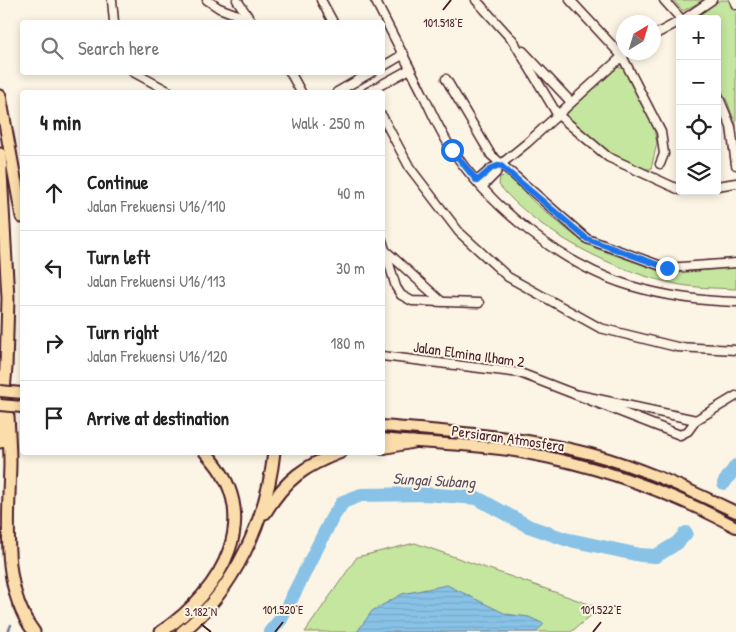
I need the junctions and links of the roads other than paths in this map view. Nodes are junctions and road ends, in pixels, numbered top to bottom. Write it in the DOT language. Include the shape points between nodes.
graph roads {
  1 [pos="112,0"];
  2 [pos="207,0"];
  3 [pos="236,0"];
  4 [pos="321,0"];
  5 [pos="374,0"];
  6 [pos="476,0"];
  7 [pos="570,0"];
  8 [pos="664,0"];
  9 [pos="712,0"];
  10 [pos="734,0"];
  11 [pos="736,5"];
  12 [pos="678,15"];
  13 [pos="690,15"];
  14 [pos="114,20"];
  15 [pos="249,20"];
  16 [pos="251,20"];
  17 [pos="332,20"];
  18 [pos="676,23"];
  19 [pos="661,31"];
  20 [pos="512,39"];
  21 [pos="616,46"];
  22 [pos="404,54"];
  23 [pos="617,60"];
  24 [pos="627,60"];
  25 [pos="385,64"];
  26 [pos="410,69"];
  27 [pos="139,75"];
  28 [pos="292,75"];
  29 [pos="361,75"];
  30 [pos="446,78"];
  31 [pos="166,90"];
  32 [pos="300,90"];
  33 [pos="340,90"];
  34 [pos="373,90"];
  35 [pos="0,96"];
  36 [pos="570,102"];
  37 [pos="721,103"];
  38 [pos="557,114"];
  39 [pos="385,122"];
  40 [pos="0,154"];
  41 [pos="660,164"];
  42 [pos="500,165"];
  43 [pos="736,165"];
  44 [pos="736,183"];
  45 [pos="480,184"];
  46 [pos="721,185"];
  47 [pos="676,188"];
  48 [pos="20,206"];
  49 [pos="385,249"];
  50 [pos="736,263"];
  51 [pos="441,301"];
  52 [pos="736,302"];
  53 [pos="479,303"];
  54 [pos="736,350"];
  55 [pos="385,356"];
  56 [pos="6,367"];
  57 [pos="0,391"];
  58 [pos="20,392"];
  59 [pos="579,395"];
  60 [pos="736,396"];
  61 [pos="0,405"];
  62 [pos="20,407"];
  63 [pos="696,420"];
  64 [pos="385,426"];
  65 [pos="385,439"];
  66 [pos="0,442"];
  67 [pos="413,442"];
  68 [pos="385,447"];
  69 [pos="208,455"];
  70 [pos="274,455"];
  71 [pos="333,455"];
  72 [pos="736,512"];
  73 [pos="736,527"];
  74 [pos="254,529"];
  75 [pos="34,632"];
  76 [pos="160,632"];
  77 [pos="182,632"];
  1 -- 14 [label="street"];
  2 -- 15 [label="street"];
  3 -- 16 [label="street"];
  4 -- 17 [label="street"];
  5 -- 22 [label="street"];
  6 -- 20 [label="street"];
  7 -- 21 [label="street"];
  8 -- 12 [label="street"];
  9 -- 13 [label="street"];
  10 -- 11 [label="street"];
  18 -- 19 [label="street"];
  20 -- 36 [label="street"];
  20 -- 38 [label="street"];
  22 -- 25 [label="street"];
  22 -- 26 [label="street"];
  23 -- 36 [label="street"];
  24 -- 41 [label="street" via="661,132 664,154"];
  26 -- 34 [label="street"];
  26 -- 45 [label="street" via="444,137"];
  27 -- 31 [label="street"];
  28 -- 32 [label="street"];
  29 -- 33 [label="street"];
  30 -- 42 [label="street"];
  35 -- 48 [label="highway"];
  36 -- 38 [label="street"];
  37 -- 43 [label="street" via="731,127"];
  38 -- 42 [label="street"];
  38 -- 47 [label="street" via="608,157"];
  39 -- 54 [label="street" via="410,168 459,232 508,277 600,328 677,347"];
  40 -- 56 [label="highway" via="8,298"];
  42 -- 45 [label="street" via="496,173"];
  42 -- 50 [label="street" via="587,239 667,268"];
  44 -- 46 [label="street"];
  45 -- 52 [label="street" via="508,214 596,272 631,286 671,295"];
  49 -- 51 [label="street"];
  49 -- 51 [label="street" via="401,295 412,301"];
  51 -- 53 [label="street"];
  55 -- 59 [label="street, Jalan Elmina Ilham 2" via="520,374"];
  56 -- 66 [label="highway"];
  56 -- 75 [label="highway" via="10,463 3,556 5,582 10,600"];
  57 -- 58 [label="main road, bridge"];
  59 -- 63 [label="street, Jalan Elmina Ilham 2"];
  59 -- 63 [label="street, Jalan Elmina Ilham 2" via="680,435 688,431"];
  60 -- 63 [label="street, Jalan Elmina Ilham 2"];
  61 -- 62 [label="main road, bridge"];
  64 -- 72 [label="main road, Persiaran Atmosfera" via="489,435 592,454 646,473"];
  65 -- 67 [label="main road, Persiaran Atmosfera"];
  67 -- 68 [label="highway"];
  67 -- 73 [label="main road, Persiaran Atmosfera" via="524,452 590,467 631,481"];
  69 -- 76 [label="highway" via="228,483 235,505 229,554 199,601"];
  70 -- 74 [label="highway" via="270,484"];
  71 -- 74 [label="highway" via="315,462 289,479"];
  74 -- 77 [label="highway" via="228,583 199,618"];
}
